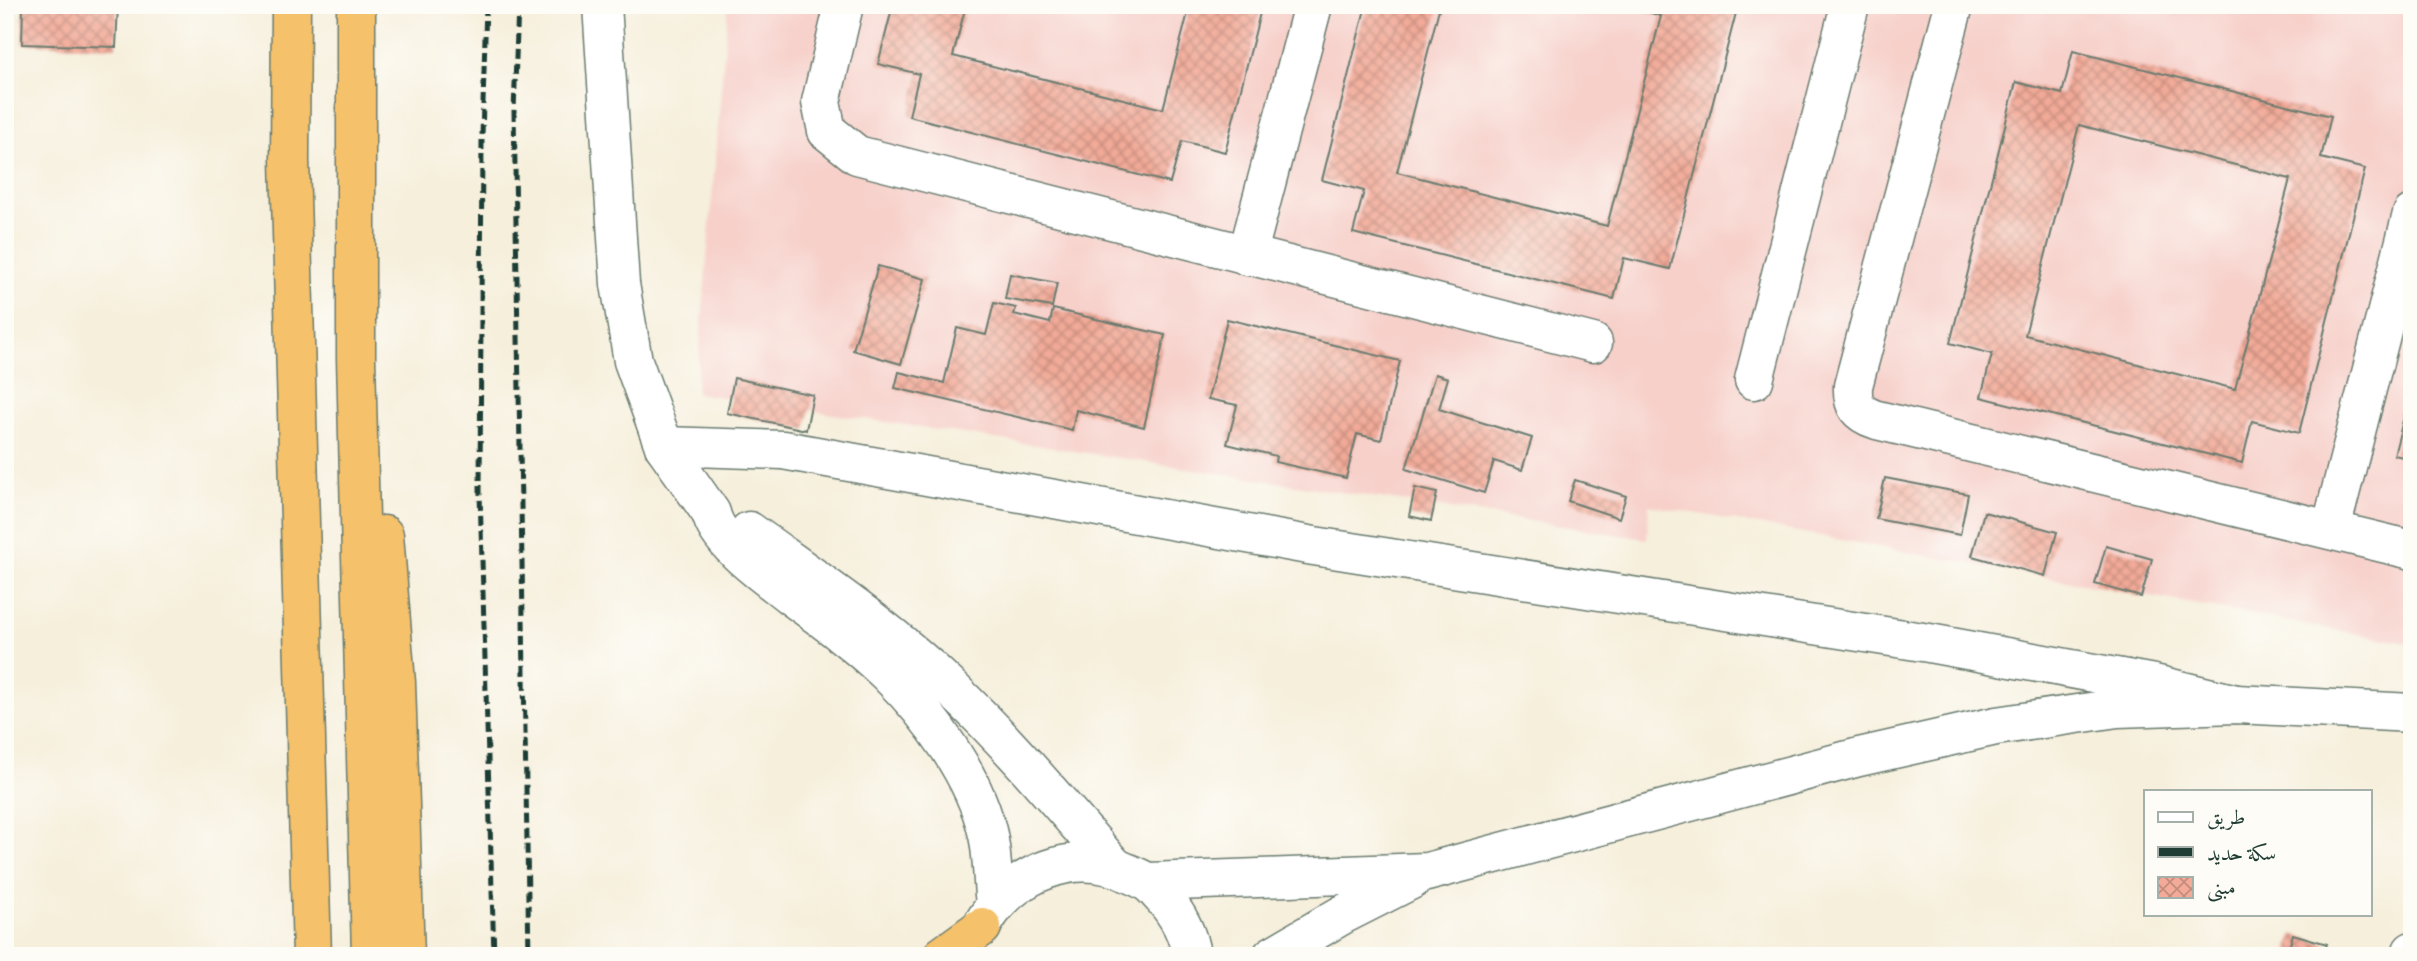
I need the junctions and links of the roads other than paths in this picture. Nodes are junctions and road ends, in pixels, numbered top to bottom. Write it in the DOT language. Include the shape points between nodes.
graph roads {
  1 [pos="291,5"];
  2 [pos="356,5"];
  3 [pos="602,5"];
  4 [pos="844,5"];
  5 [pos="1313,5"];
  6 [pos="1850,5"];
  7 [pos="1954,5"];
  8 [pos="2412,214"];
  9 [pos="1247,256"];
  10 [pos="1593,343"];
  11 [pos="356,358"];
  12 [pos="1754,380"];
  13 [pos="664,446"];
  14 [pos="711,513"];
  15 [pos="2331,529"];
  16 [pos="2412,550"];
  17 [pos="2236,704"];
  18 [pos="2412,713"];
  19 [pos="1113,866"];
  20 [pos="1427,872"];
  21 [pos="1148,882"];
  22 [pos="983,929"];
  23 [pos="312,956"];
  24 [pos="371,956"];
  25 [pos="405,956"];
  26 [pos="942,956"];
  27 [pos="1191,956"];
  28 [pos="1272,956"];
  1 -- 23 [label="highway" via="290,160"];
  2 -- 11 [label="highway"];
  3 -- 13 [label="street" via="620,284 633,361"];
  4 -- 9 [label="street" via="821,102 827,131 858,155"];
  5 -- 9 [label="street"];
  6 -- 12 [label="street"];
  7 -- 15 [label="street" via="1853,386 1856,410 1877,420"];
  8 -- 15 [label="street"];
  9 -- 10 [label="street"];
  11 -- 24 [label="highway"];
  11 -- 25 [label="highway" via="386,549 396,684"];
  13 -- 14 [label="street"];
  13 -- 17 [label="street" via="783,450 1314,546 1929,643 2154,684"];
  14 -- 19 [label="street" via="722,513 742,526 879,626 950,687 1047,788"];
  14 -- 22 [label="street" via="721,536 887,673 937,730 970,784 988,835"];
  15 -- 16 [label="street"];
  17 -- 18 [label="street"];
  17 -- 20 [label="street" via="2117,708 1996,726 1859,757"];
  19 -- 21 [label="street"];
  19 -- 22 [label="street" via="1074,862 1035,872"];
  20 -- 21 [label="street"];
  20 -- 28 [label="street"];
  21 -- 27 [label="street" via="1174,910"];
  22 -- 26 [label="highway"];
}
